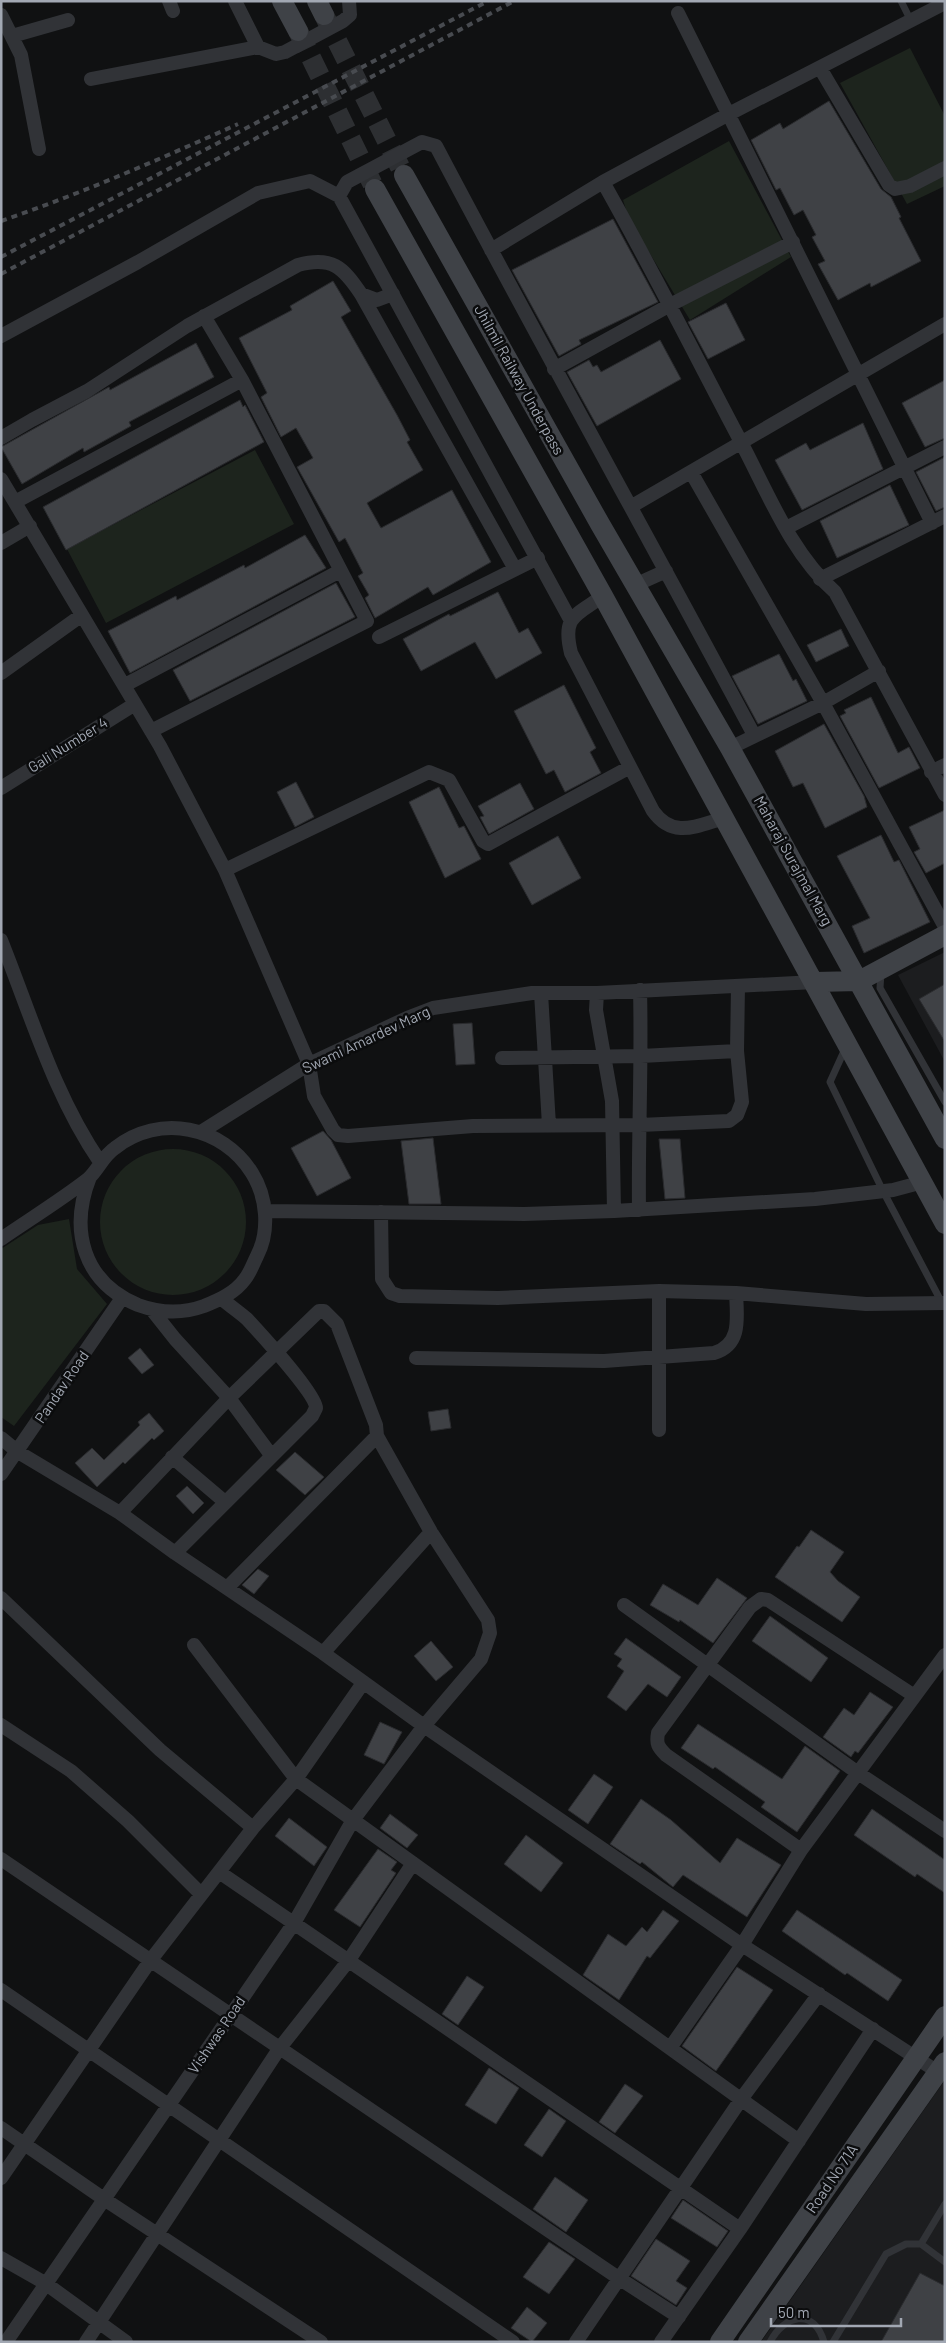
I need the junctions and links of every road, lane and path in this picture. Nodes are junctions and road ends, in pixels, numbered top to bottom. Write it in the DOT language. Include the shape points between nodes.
graph roads {
  1 [pos="235,1"];
  2 [pos="282,1"];
  3 [pos="349,1"];
  4 [pos="901,1"];
  5 [pos="945,3"];
  6 [pos="678,14"];
  7 [pos="1,15"];
  8 [pos="68,20"];
  9 [pos="911,21"];
  10 [pos="298,31"];
  11 [pos="12,36"];
  12 [pos="258,47"];
  13 [pos="820,68"];
  14 [pos="92,79"];
  15 [pos="727,114"];
  16 [pos="39,148"];
  17 [pos="945,168"];
  18 [pos="404,175"];
  19 [pos="603,182"];
  20 [pos="375,189"];
  21 [pos="339,196"];
  22 [pos="793,242"];
  23 [pos="491,250"];
  24 [pos="361,294"];
  25 [pos="393,294"];
  26 [pos="670,305"];
  27 [pos="204,316"];
  28 [pos="945,324"];
  29 [pos="1,336"];
  30 [pos="554,369"];
  31 [pos="859,375"];
  32 [pos="242,380"];
  33 [pos="1,438"];
  34 [pos="741,441"];
  35 [pos="945,447"];
  36 [pos="904,467"];
  37 [pos="691,472"];
  38 [pos="1,479"];
  39 [pos="15,502"];
  40 [pos="632,506"];
  41 [pos="945,516"];
  42 [pos="932,523"];
  43 [pos="30,526"];
  44 [pos="786,528"];
  45 [pos="1,543"];
  46 [pos="538,558"];
  47 [pos="515,568"];
  48 [pos="340,571"];
  49 [pos="666,571"];
  50 [pos="820,579"];
  51 [pos="635,586"];
  52 [pos="603,596"];
  53 [pos="82,615"];
  54 [pos="571,621"];
  55 [pos="378,637"];
  56 [pos="878,671"];
  57 [pos="1,673"];
  58 [pos="124,685"];
  59 [pos="823,703"];
  60 [pos="136,704"];
  61 [pos="151,731"];
  62 [pos="754,735"];
  63 [pos="730,748"];
  64 [pos="945,765"];
  65 [pos="630,767"];
  66 [pos="931,772"];
  67 [pos="1,788"];
  68 [pos="945,795"];
  69 [pos="724,818"];
  70 [pos="224,870"];
  71 [pos="945,926"];
  72 [pos="945,935"];
  73 [pos="1,940"];
  74 [pos="881,969"];
  75 [pos="859,980"];
  76 [pos="815,982"];
  77 [pos="738,986"];
  78 [pos="640,990"];
  79 [pos="541,993"];
  80 [pos="597,993"];
  81 [pos="848,1043"];
  82 [pos="737,1050"];
  83 [pos="605,1056"];
  84 [pos="642,1056"];
  85 [pos="544,1057"];
  86 [pos="502,1058"];
  87 [pos="309,1064"];
  88 [pos="945,1102"];
  89 [pos="640,1124"];
  90 [pos="549,1125"];
  91 [pos="612,1125"];
  92 [pos="201,1132"];
  93 [pos="945,1139"];
  94 [pos="100,1162"];
  95 [pos="90,1177"];
  96 [pos="923,1182"];
  97 [pos="883,1191"];
  98 [pos="639,1210"];
  99 [pos="265,1211"];
  100 [pos="614,1211"];
  101 [pos="381,1212"];
  102 [pos="945,1224"];
  103 [pos="1,1239"];
  104 [pos="659,1291"];
  105 [pos="736,1293"];
  106 [pos="122,1298"];
  107 [pos="222,1299"];
  108 [pos="944,1305"];
  109 [pos="152,1310"];
  110 [pos="275,1351"];
  111 [pos="416,1358"];
  112 [pos="660,1359"];
  113 [pos="229,1398"];
  114 [pos="659,1430"];
  115 [pos="377,1436"];
  116 [pos="1,1438"];
  117 [pos="18,1452"];
  118 [pos="271,1455"];
  119 [pos="172,1458"];
  120 [pos="1,1474"];
  121 [pos="225,1502"];
  122 [pos="120,1513"];
  123 [pos="431,1532"];
  124 [pos="175,1553"];
  125 [pos="228,1588"];
  126 [pos="1,1598"];
  127 [pos="624,1605"];
  128 [pos="194,1645"];
  129 [pos="323,1653"];
  130 [pos="945,1655"];
  131 [pos="709,1666"];
  132 [pos="363,1683"];
  133 [pos="913,1695"];
  134 [pos="1,1725"];
  135 [pos="424,1726"];
  136 [pos="858,1773"];
  137 [pos="296,1779"];
  138 [pos="353,1820"];
  139 [pos="252,1828"];
  140 [pos="945,1831"];
  141 [pos="801,1850"];
  142 [pos="1,1859"];
  143 [pos="413,1863"];
  144 [pos="219,1872"];
  145 [pos="201,1894"];
  146 [pos="294,1923"];
  147 [pos="742,1945"];
  148 [pos="348,1960"];
  149 [pos="150,1961"];
  150 [pos="819,1994"];
  151 [pos="3,1995"];
  152 [pos="230,2016"];
  153 [pos="945,2016"];
  154 [pos="873,2029"];
  155 [pos="670,2048"];
  156 [pos="279,2049"];
  157 [pos="90,2051"];
  158 [pos="916,2057"];
  159 [pos="941,2067"];
  160 [pos="742,2098"];
  161 [pos="169,2106"];
  162 [pos="1,2128"];
  163 [pos="219,2140"];
  164 [pos="799,2140"];
  165 [pos="24,2144"];
  166 [pos="1,2178"];
  167 [pos="681,2190"];
  168 [pos="104,2199"];
  169 [pos="945,2204"];
  170 [pos="740,2229"];
  171 [pos="156,2233"];
  172 [pos="921,2244"];
  173 [pos="1,2258"];
  174 [pos="945,2262"];
  175 [pos="620,2279"];
  176 [pos="45,2283"];
  177 [pos="679,2317"];
  178 [pos="99,2323"];
  179 [pos="6,2342"];
  180 [pos="86,2342"];
  181 [pos="126,2342"];
  182 [pos="321,2342"];
  183 [pos="513,2342"];
  184 [pos="576,2342"];
  185 [pos="661,2342"];
  186 [pos="720,2342"];
  187 [pos="748,2342"];
  188 [pos="770,2342"];
  189 [pos="824,2342"];
  190 [pos="833,2342"];
  1 -- 12 [label="street"];
  2 -- 10 [label="main road"];
  3 -- 12 [label="street" via="350,15 343,21 285,52 276,54"];
  4 -- 9 [label="lane"];
  5 -- 9 [label="street"];
  6 -- 15 [label="street"];
  7 -- 11 [label="street"];
  8 -- 11 [label="street"];
  9 -- 13 [label="street"];
  11 -- 16 [label="street" via="21,56"];
  12 -- 14 [label="street"];
  13 -- 15 [label="street"];
  13 -- 17 [label="street" via="889,185 895,189 910,186"];
  15 -- 19 [label="street"];
  15 -- 22 [label="street"];
  18 -- 51 [label="main road, Jhilmil Railway Underpass"];
  19 -- 23 [label="street"];
  19 -- 26 [label="street"];
  20 -- 52 [label="main road"];
  21 -- 23 [label="street" via="346,182 422,142 436,146"];
  21 -- 25 [label="street"];
  21 -- 29 [label="street" via="310,181 258,193"];
  22 -- 26 [label="street"];
  22 -- 31 [label="street"];
  23 -- 30 [label="street"];
  24 -- 25 [label="street" via="377,300"];
  24 -- 27 [label="street" via="347,274 335,264 316,260 298,265"];
  24 -- 47 [label="street"];
  25 -- 46 [label="street"];
  26 -- 30 [label="street"];
  26 -- 34 [label="street"];
  27 -- 32 [label="street"];
  27 -- 33 [label="street" via="87,391"];
  28 -- 31 [label="street"];
  30 -- 40 [label="street"];
  31 -- 34 [label="street"];
  31 -- 36 [label="street"];
  32 -- 39 [label="street"];
  32 -- 48 [label="street"];
  34 -- 37 [label="street"];
  34 -- 44 [label="street"];
  35 -- 36 [label="street"];
  36 -- 42 [label="street"];
  36 -- 44 [label="street"];
  37 -- 40 [label="street"];
  37 -- 59 [label="street"];
  38 -- 39 [label="street"];
  39 -- 43 [label="street"];
  40 -- 49 [label="street"];
  41 -- 42 [label="street"];
  42 -- 50 [label="street"];
  43 -- 45 [label="street"];
  43 -- 53 [label="street"];
  44 -- 50 [label="street"];
  46 -- 47 [label="street"];
  46 -- 54 [label="street"];
  47 -- 55 [label="street"];
  48 -- 58 [label="street"];
  48 -- 61 [label="street" via="367,620"];
  49 -- 51 [label="street"];
  49 -- 62 [label="street"];
  50 -- 56 [label="street" via="835,592"];
  51 -- 63 [label="main road, Maharaj Surajmal Marg"];
  52 -- 54 [label="street"];
  52 -- 69 [label="main road"];
  53 -- 57 [label="street"];
  53 -- 58 [label="street"];
  54 -- 65 [label="street" via="567,635 571,653"];
  56 -- 59 [label="street"];
  56 -- 66 [label="street"];
  58 -- 60 [label="street"];
  59 -- 62 [label="street"];
  59 -- 71 [label="street"];
  60 -- 61 [label="street"];
  60 -- 67 [label="street, Gali Number 4"];
  61 -- 70 [label="street"];
  62 -- 63 [label="street"];
  63 -- 75 [label="main road, Maharaj Surajmal Marg"];
  64 -- 66 [label="street"];
  65 -- 69 [label="street" via="661,823 684,829"];
  65 -- 70 [label="street" via="488,844 449,780 429,772"];
  66 -- 68 [label="street"];
  69 -- 76 [label="main road"];
  70 -- 87 [label="street"];
  72 -- 74 [label="main road"];
  73 -- 94 [label="street" via="63,1098"];
  74 -- 75 [label="main road"];
  74 -- 88 [label="lane" via="880,988"];
  75 -- 76 [label="main road"];
  75 -- 93 [label="main road, Maharaj Surajmal Marg"];
  76 -- 77 [label="street, Swami Amardev Marg"];
  76 -- 81 [label="main road"];
  77 -- 78 [label="street, Swami Amardev Marg"];
  77 -- 82 [label="street"];
  78 -- 80 [label="street, Swami Amardev Marg"];
  78 -- 84 [label="street"];
  79 -- 80 [label="street, Swami Amardev Marg"];
  79 -- 85 [label="street"];
  79 -- 87 [label="street, Swami Amardev Marg" via="433,1008"];
  80 -- 83 [label="street" via="596,1010"];
  81 -- 96 [label="main road"];
  81 -- 97 [label="lane" via="830,1082"];
  82 -- 84 [label="street"];
  82 -- 89 [label="street" via="742,1102 734,1119"];
  83 -- 84 [label="street"];
  83 -- 85 [label="street"];
  83 -- 91 [label="street"];
  84 -- 89 [label="street"];
  85 -- 86 [label="street"];
  85 -- 90 [label="street"];
  87 -- 90 [label="street" via="314,1096 338,1135 473,1126"];
  87 -- 92 [label="street, Swami Amardev Marg"];
  89 -- 91 [label="street"];
  89 -- 98 [label="street"];
  90 -- 91 [label="street"];
  91 -- 100 [label="street"];
  92 -- 94 [label="street" via="176,1127 155,1129 128,1138"];
  92 -- 99 [label="street" via="221,1141 245,1162 257,1181"];
  94 -- 95 [label="street"];
  95 -- 103 [label="street"];
  95 -- 106 [label="street" via="80,1209 83,1247 90,1264 104,1283"];
  96 -- 97 [label="street"];
  96 -- 102 [label="main road"];
  97 -- 98 [label="street" via="815,1199"];
  97 -- 108 [label="lane"];
  98 -- 100 [label="street"];
  99 -- 101 [label="street"];
  99 -- 107 [label="street" via="261,1249 244,1280"];
  100 -- 101 [label="street" via="524,1214"];
  101 -- 104 [label="street" via="382,1279 391,1293 400,1296 498,1298"];
  104 -- 105 [label="street"];
  104 -- 112 [label="street"];
  105 -- 108 [label="street" via="866,1304"];
  105 -- 112 [label="street" via="737,1330 728,1347 714,1354"];
  106 -- 109 [label="street"];
  106 -- 117 [label="street, Pandav Road"];
  107 -- 109 [label="street" via="195,1309"];
  107 -- 110 [label="street" via="246,1319"];
  109 -- 113 [label="street"];
  110 -- 113 [label="street"];
  110 -- 115 [label="street, Vishwas Road" via="318,1311 331,1315 363,1386"];
  110 -- 118 [label="street" via="313,1398 316,1408 312,1416"];
  111 -- 112 [label="street"];
  112 -- 114 [label="street"];
  113 -- 118 [label="street"];
  113 -- 119 [label="street"];
  115 -- 123 [label="street, Vishwas Road"];
  115 -- 125 [label="street"];
  116 -- 117 [label="street"];
  117 -- 120 [label="street, Pandav Road"];
  117 -- 122 [label="street"];
  118 -- 121 [label="street"];
  119 -- 121 [label="street"];
  119 -- 122 [label="street"];
  121 -- 124 [label="street"];
  122 -- 124 [label="street"];
  123 -- 129 [label="street"];
  123 -- 135 [label="street, Vishwas Road" via="488,1620 490,1632 481,1659"];
  124 -- 125 [label="street"];
  125 -- 129 [label="street"];
  126 -- 139 [label="street" via="160,1750"];
  127 -- 131 [label="street"];
  128 -- 137 [label="street"];
  129 -- 132 [label="street"];
  130 -- 133 [label="street"];
  131 -- 133 [label="street" via="750,1607 761,1599 768,1600"];
  131 -- 136 [label="street"];
  131 -- 141 [label="street" via="658,1733 658,1748"];
  132 -- 135 [label="street"];
  132 -- 137 [label="street"];
  133 -- 136 [label="street"];
  134 -- 145 [label="street" via="71,1771 128,1821"];
  135 -- 138 [label="street, Vishwas Road"];
  135 -- 147 [label="street"];
  136 -- 140 [label="street"];
  136 -- 141 [label="street"];
  137 -- 138 [label="street"];
  137 -- 139 [label="street"];
  138 -- 143 [label="street"];
  138 -- 146 [label="street, Vishwas Road"];
  139 -- 144 [label="street"];
  141 -- 147 [label="street"];
  142 -- 149 [label="street"];
  143 -- 148 [label="street"];
  143 -- 155 [label="street"];
  144 -- 145 [label="street"];
  144 -- 146 [label="street"];
  145 -- 149 [label="street"];
  146 -- 148 [label="street"];
  146 -- 152 [label="street, Vishwas Road"];
  147 -- 150 [label="street"];
  147 -- 155 [label="street"];
  148 -- 156 [label="street"];
  148 -- 167 [label="street"];
  149 -- 152 [label="street"];
  149 -- 157 [label="street"];
  150 -- 154 [label="street"];
  150 -- 160 [label="street"];
  151 -- 157 [label="street"];
  152 -- 156 [label="street"];
  152 -- 161 [label="street, Vishwas Road"];
  153 -- 158 [label="main road, Road No 71A"];
  154 -- 158 [label="street"];
  154 -- 164 [label="street"];
  155 -- 160 [label="street"];
  156 -- 163 [label="street"];
  156 -- 175 [label="street"];
  157 -- 161 [label="street"];
  157 -- 165 [label="street"];
  158 -- 159 [label="street"];
  158 -- 186 [label="main road, Road No 71A"];
  159 -- 187 [label="main road, Road No 71A"];
  160 -- 164 [label="street"];
  160 -- 167 [label="street"];
  161 -- 163 [label="street"];
  161 -- 168 [label="street, Vishwas Road"];
  162 -- 165 [label="street"];
  163 -- 171 [label="street"];
  163 -- 183 [label="street"];
  164 -- 170 [label="street"];
  165 -- 166 [label="street"];
  165 -- 168 [label="street"];
  167 -- 170 [label="street"];
  167 -- 175 [label="street"];
  168 -- 171 [label="street"];
  168 -- 176 [label="street, Vishwas Road"];
  169 -- 172 [label="lane"];
  170 -- 177 [label="street"];
  171 -- 178 [label="street"];
  171 -- 182 [label="street"];
  172 -- 174 [label="lane"];
  172 -- 190 [label="lane" via="906,2244 886,2254"];
  173 -- 176 [label="street"];
  175 -- 177 [label="street"];
  175 -- 184 [label="street"];
  176 -- 178 [label="street"];
  176 -- 179 [label="street, Vishwas Road"];
  177 -- 185 [label="street"];
  178 -- 180 [label="street"];
  178 -- 181 [label="street"];
  188 -- 189 [label="lane" via="780,2326 802,2318 814,2322 822,2332"];
}
